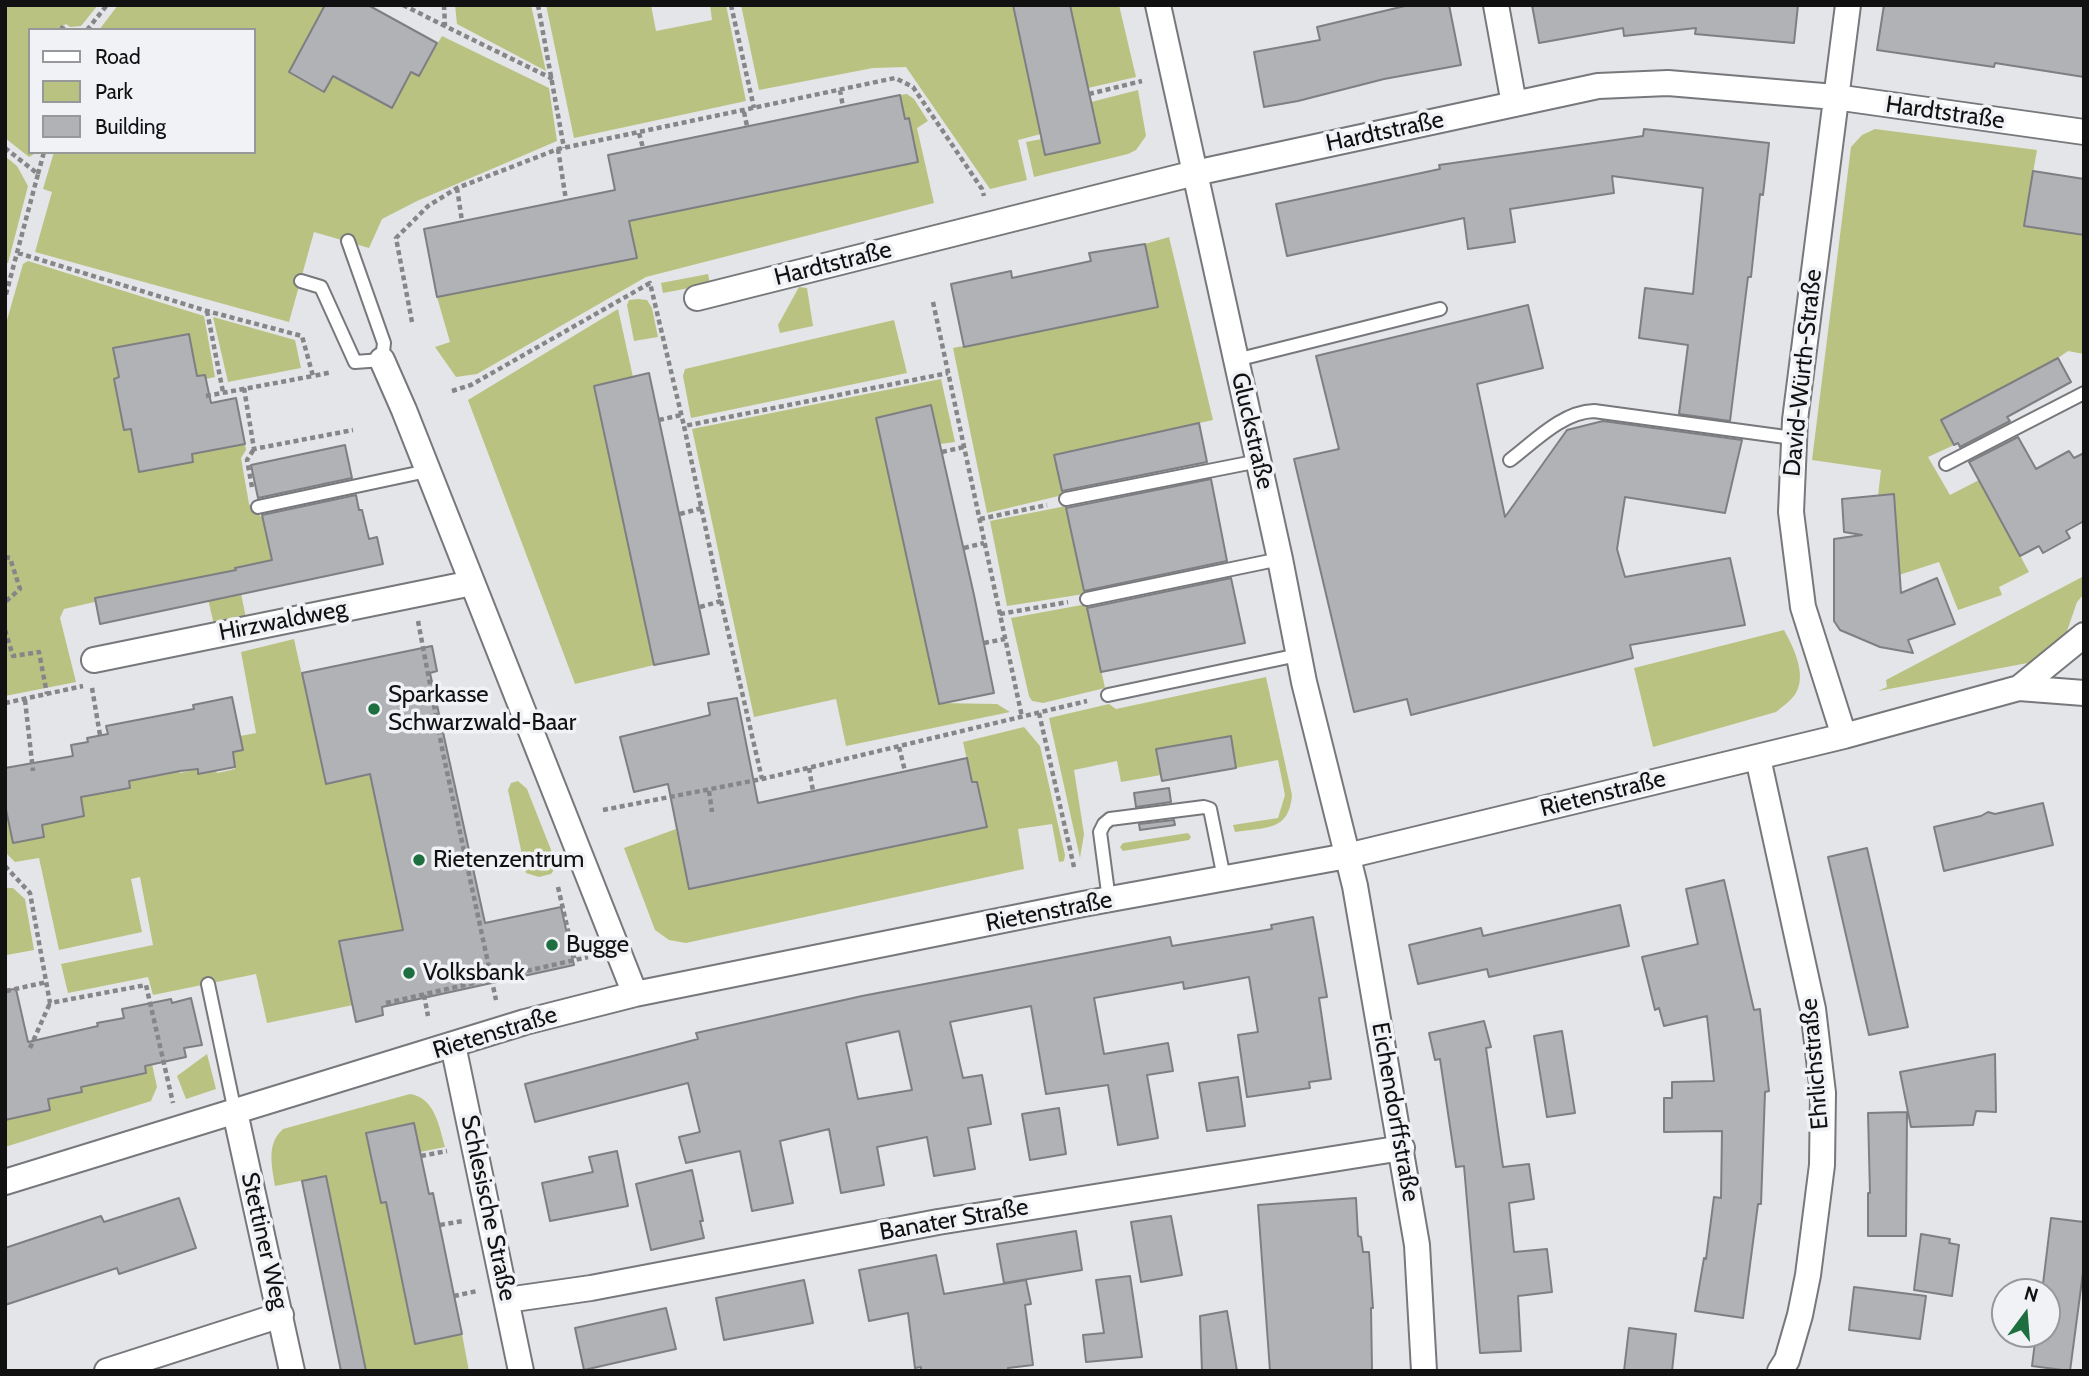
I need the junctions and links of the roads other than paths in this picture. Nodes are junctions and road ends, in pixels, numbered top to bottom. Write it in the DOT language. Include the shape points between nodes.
graph roads {
  1 [pos="1158,5"];
  2 [pos="1496,5"];
  3 [pos="1848,5"];
  4 [pos="1835,97"];
  5 [pos="1514,104"];
  6 [pos="2084,132"];
  7 [pos="1195,173"];
  8 [pos="348,242"];
  9 [pos="301,281"];
  10 [pos="697,298"];
  11 [pos="1440,310"];
  12 [pos="382,360"];
  13 [pos="1236,360"];
  14 [pos="2084,393"];
  15 [pos="1793,438"];
  16 [pos="1510,460"];
  17 [pos="1259,461"];
  18 [pos="1946,464"];
  19 [pos="427,471"];
  20 [pos="1061,501"];
  21 [pos="258,507"];
  22 [pos="1280,559"];
  23 [pos="472,583"];
  24 [pos="1081,600"];
  25 [pos="2084,635"];
  26 [pos="1298,655"];
  27 [pos="94,660"];
  28 [pos="2019,688"];
  29 [pos="2084,693"];
  30 [pos="1103,696"];
  31 [pos="1844,736"];
  32 [pos="1758,758"];
  33 [pos="1347,856"];
  34 [pos="1224,878"];
  35 [pos="1109,900"];
  36 [pos="208,984"];
  37 [pos="635,995"];
  38 [pos="453,1045"];
  39 [pos="235,1112"];
  40 [pos="1402,1149"];
  41 [pos="5,1182"];
  42 [pos="507,1300"];
  43 [pos="281,1315"];
  44 [pos="107,1371"];
  45 [pos="292,1371"];
  46 [pos="521,1371"];
  47 [pos="1424,1371"];
  48 [pos="1780,1371"];
  1 -- 7 [label="street, Gluckstraße"];
  2 -- 5 [label="street"];
  3 -- 4 [label="street, David-Würth-Straße"];
  4 -- 5 [label="street, Hardtstraße" via="1668,83 1598,86"];
  4 -- 6 [label="street, Hardtstraße"];
  4 -- 15 [label="street, David-Würth-Straße"];
  5 -- 7 [label="street, Hardtstraße"];
  7 -- 10 [label="street, Hardtstraße"];
  7 -- 13 [label="street, Gluckstraße"];
  8 -- 12 [label="lane" via="384,342"];
  9 -- 12 [label="lane" via="321,287 355,362"];
  11 -- 13 [label="lane"];
  12 -- 19 [label="street"];
  13 -- 17 [label="street, Gluckstraße"];
  14 -- 18 [label="lane"];
  15 -- 16 [label="lane" via="1579,411"];
  15 -- 31 [label="street, David-Würth-Straße" via="1790,512 1803,607"];
  17 -- 20 [label="lane"];
  17 -- 22 [label="street, Gluckstraße"];
  19 -- 21 [label="lane"];
  19 -- 23 [label="street"];
  22 -- 24 [label="lane"];
  22 -- 26 [label="street, Gluckstraße"];
  23 -- 27 [label="street, Hirzwaldweg"];
  23 -- 37 [label="street"];
  25 -- 28 [label="street, Rietenstraße"];
  26 -- 30 [label="lane"];
  26 -- 33 [label="street, Gluckstraße"];
  28 -- 29 [label="street"];
  28 -- 31 [label="street, Rietenstraße"];
  31 -- 32 [label="street, Rietenstraße"];
  32 -- 33 [label="street, Rietenstraße"];
  32 -- 48 [label="street, Ehrlichstraße" via="1813,1009 1823,1093 1822,1165 1808,1275 1787,1360"];
  33 -- 34 [label="street, Rietenstraße"];
  33 -- 40 [label="street, Eichendorffstraße"];
  34 -- 35 [label="street, Rietenstraße"];
  34 -- 35 [label="lane" via="1210,809 1110,819 1101,832"];
  35 -- 37 [label="street, Rietenstraße"];
  36 -- 39 [label="lane"];
  37 -- 38 [label="street, Rietenstraße"];
  38 -- 39 [label="street, Rietenstraße"];
  38 -- 42 [label="street, Schlesische Straße"];
  39 -- 41 [label="street, Rietenstraße"];
  39 -- 43 [label="street, Stettiner Weg"];
  40 -- 42 [label="street, Banater Straße" via="938,1222"];
  40 -- 47 [label="street, Eichendorffstraße" via="1417,1245"];
  42 -- 46 [label="street, Schlesische Straße"];
  43 -- 44 [label="street"];
  43 -- 45 [label="street, Stettiner Weg"];
}
